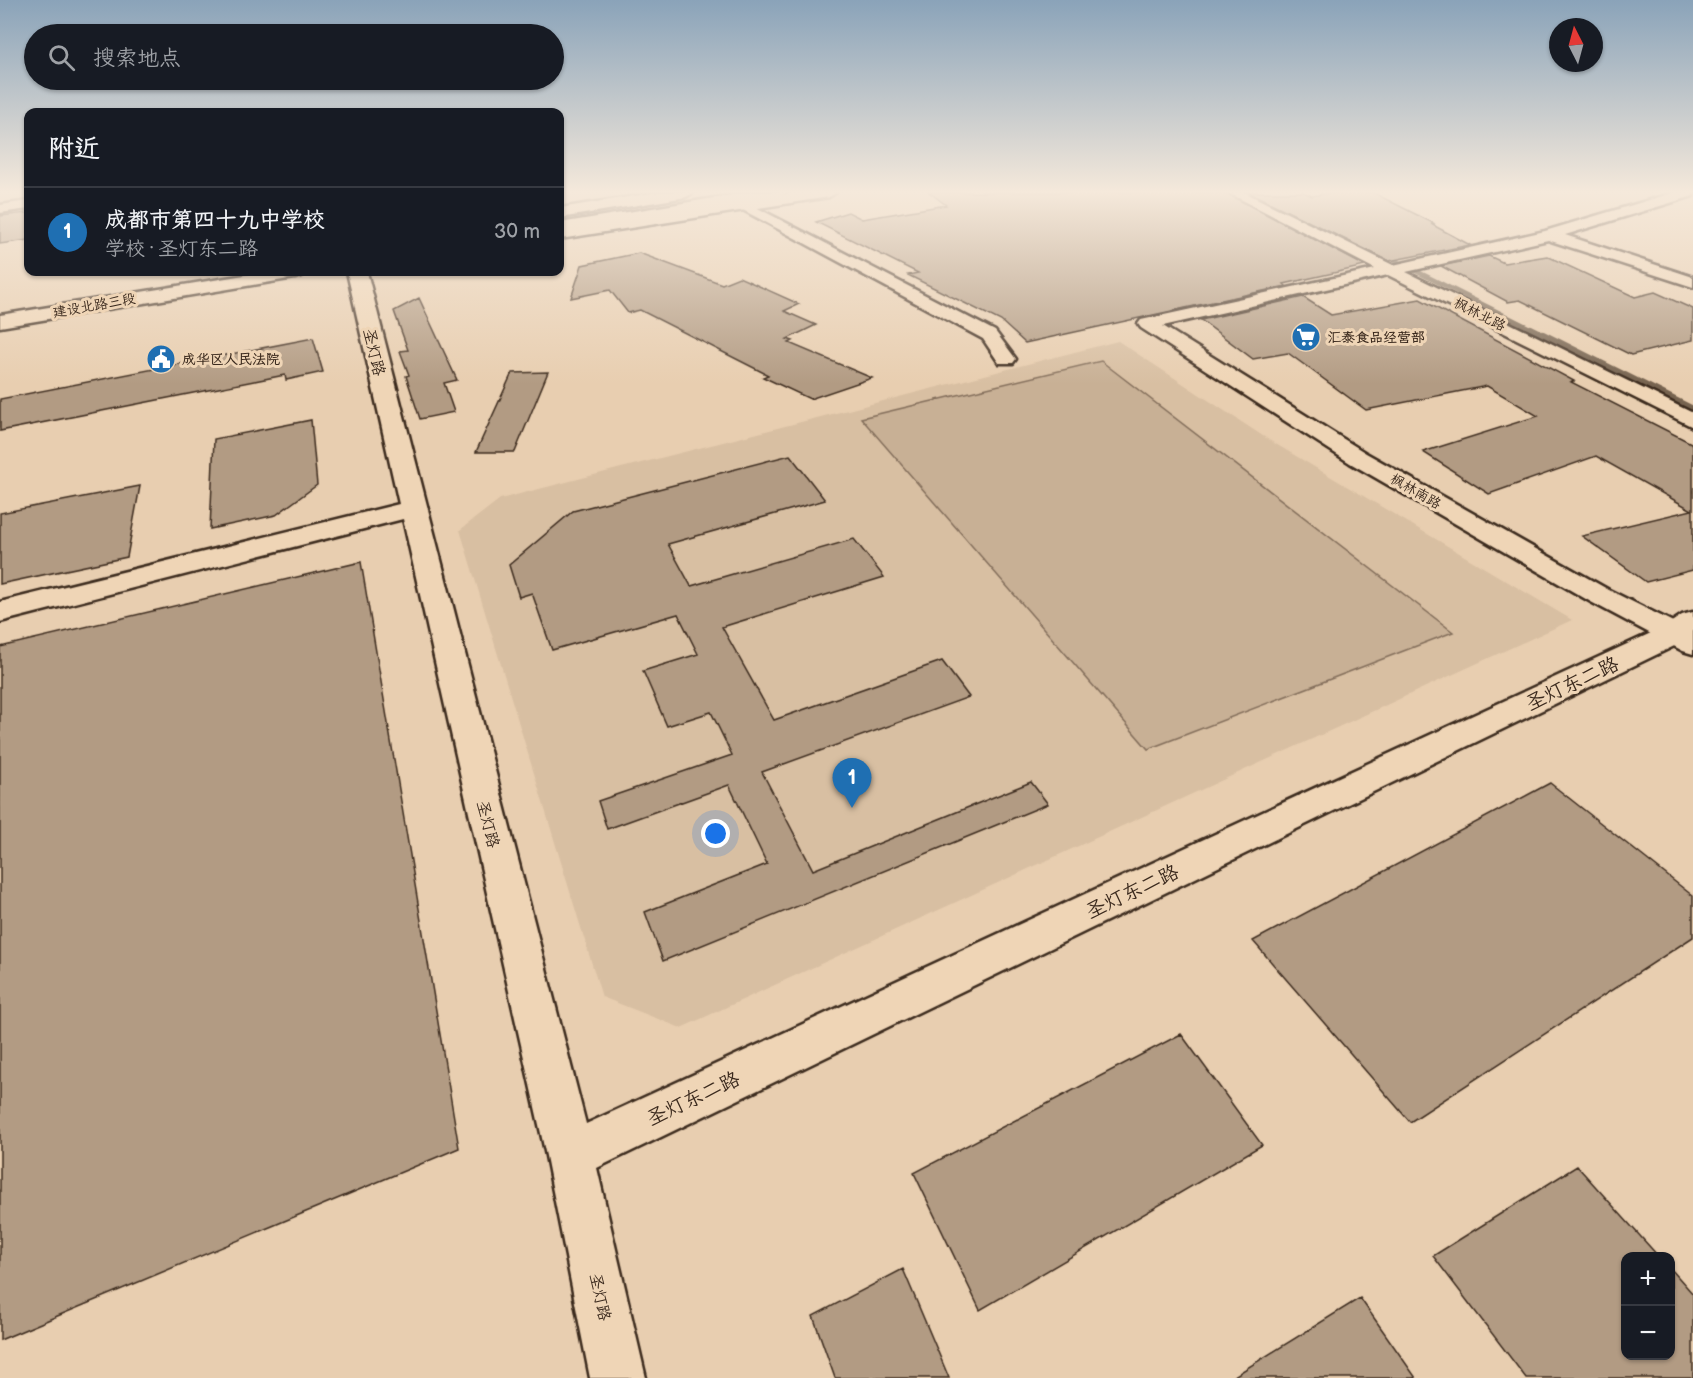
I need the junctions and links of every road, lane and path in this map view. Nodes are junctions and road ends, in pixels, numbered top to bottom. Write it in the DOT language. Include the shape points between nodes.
graph roads {
  1 [pos="842,256"];
  2 [pos="1371,256"];
  3 [pos="1450,256"];
  4 [pos="1615,256"];
  5 [pos="1396,268"];
  6 [pos="217,276"];
  7 [pos="271,276"];
  8 [pos="358,276"];
  9 [pos="1693,282"];
  10 [pos="0,312"];
  11 [pos="0,321"];
  12 [pos="1006,360"];
  13 [pos="1693,421"];
  14 [pos="412,509"];
  15 [pos="0,612"];
  16 [pos="1687,634"];
  17 [pos="570,1156"];
  18 [pos="618,1378"];
  1 -- 12 [label="street" via="989,334"];
  2 -- 5 [label="street, 枫林北路"];
  3 -- 5 [label="street"];
  4 -- 9 [label="street"];
  5 -- 13 [label="street, 枫林北路"];
  5 -- 16 [label="street, 枫林南路" via="1147,324 1358,458 1600,596"];
  6 -- 10 [label="street, 建设北路三段"];
  7 -- 11 [label="street, 建设北路三段"];
  8 -- 14 [label="street, 圣灯路"];
  14 -- 15 [label="street"];
  14 -- 17 [label="street, 圣灯路"];
  16 -- 17 [label="street, 圣灯东二路"];
  17 -- 18 [label="street, 圣灯路"];
}
